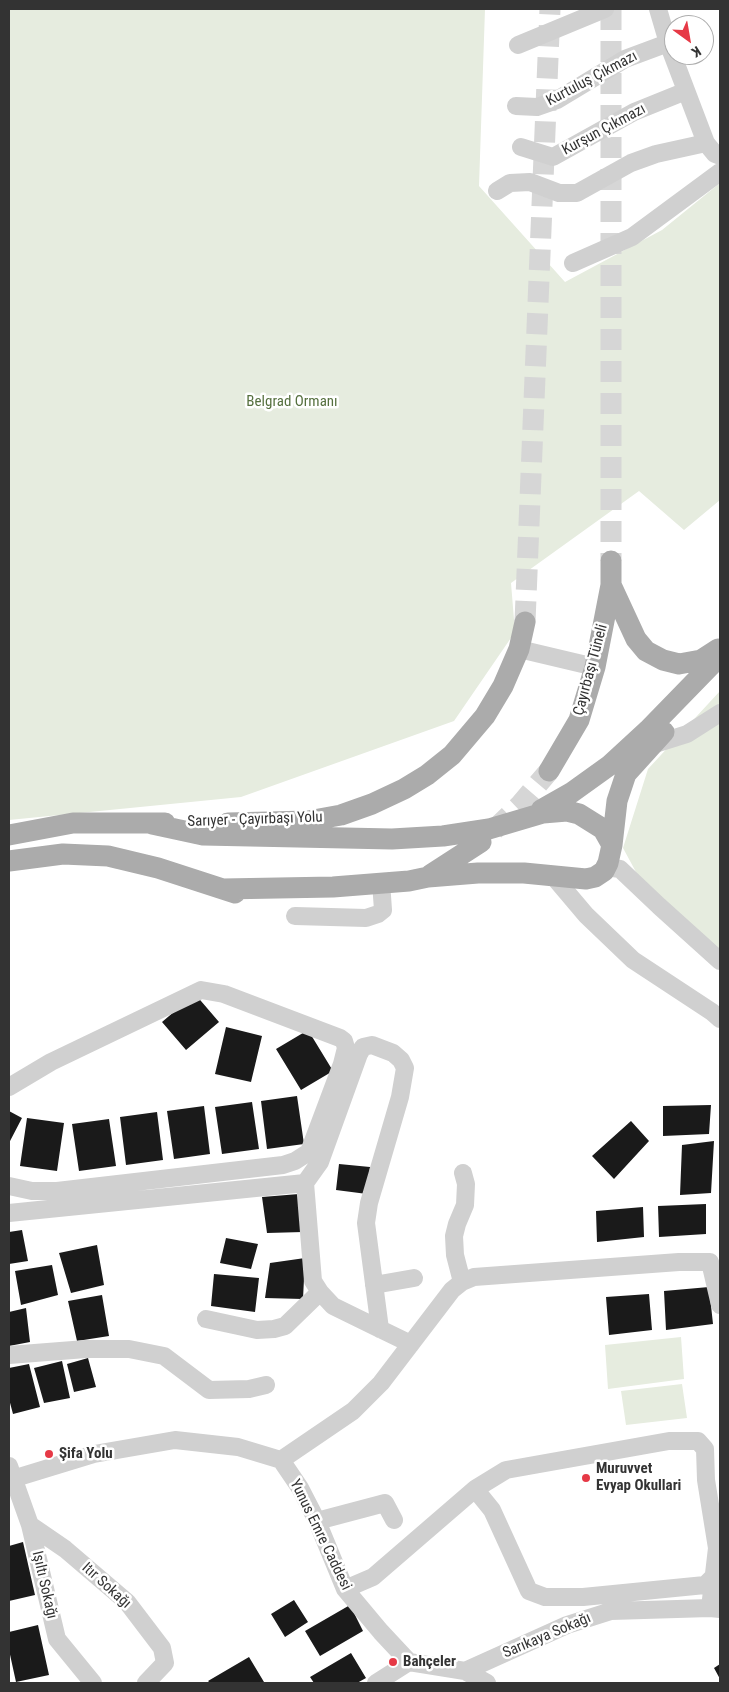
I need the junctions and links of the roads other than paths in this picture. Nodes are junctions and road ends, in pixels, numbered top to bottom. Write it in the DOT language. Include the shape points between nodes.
graph roads {
  1 [pos="605,9"];
  2 [pos="658,9"];
  3 [pos="664,29"];
  4 [pos="518,45"];
  5 [pos="664,45"];
  6 [pos="676,65"];
  7 [pos="686,91"];
  8 [pos="516,106"];
  9 [pos="706,142"];
  10 [pos="522,146"];
  11 [pos="720,156"];
  12 [pos="720,172"];
  13 [pos="497,191"];
  14 [pos="573,263"];
  15 [pos="611,561"];
  16 [pos="611,585"];
  17 [pos="525,622"];
  18 [pos="720,647"];
  19 [pos="519,649"];
  20 [pos="720,656"];
  21 [pos="595,667"];
  22 [pos="720,672"];
  23 [pos="720,713"];
  24 [pos="652,745"];
  25 [pos="549,771"];
  26 [pos="514,822"];
  27 [pos="152,824"];
  28 [pos="9,835"];
  29 [pos="481,842"];
  30 [pos="612,845"];
  31 [pos="9,861"];
  32 [pos="606,867"];
  33 [pos="553,876"];
  34 [pos="428,877"];
  35 [pos="380,882"];
  36 [pos="295,916"];
  37 [pos="720,961"];
  38 [pos="720,1020"];
  39 [pos="9,1086"];
  40 [pos="463,1173"];
  41 [pos="174,1177"];
  42 [pos="305,1183"];
  43 [pos="9,1186"];
  44 [pos="177,1195"];
  45 [pos="9,1213"];
  46 [pos="715,1261"];
  47 [pos="414,1278"];
  48 [pos="462,1282"];
  49 [pos="374,1285"];
  50 [pos="320,1292"];
  51 [pos="720,1305"];
  52 [pos="206,1319"];
  53 [pos="380,1329"];
  54 [pos="411,1344"];
  55 [pos="9,1355"];
  56 [pos="266,1385"];
  57 [pos="281,1460"];
  58 [pos="10,1475"];
  59 [pos="475,1489"];
  60 [pos="316,1520"];
  61 [pos="394,1520"];
  62 [pos="30,1525"];
  63 [pos="714,1576"];
  64 [pos="345,1589"];
  65 [pos="715,1608"];
  66 [pos="410,1662"];
  67 [pos="465,1671"];
  68 [pos="93,1683"];
  69 [pos="146,1683"];
  70 [pos="376,1683"];
  71 [pos="487,1683"];
  1 -- 4 [label="street"];
  2 -- 3 [label="street"];
  5 -- 8 [label="street, Kurtuluş Çıkmazı" via="626,59 557,100 537,107"];
  6 -- 7 [label="street"];
  7 -- 9 [label="street"];
  7 -- 10 [label="street, Kurşun Çıkmazı" via="634,112 552,157"];
  9 -- 11 [label="street"];
  9 -- 13 [label="street" via="656,154 577,193 559,193 530,182 510,183"];
  12 -- 14 [label="street" via="632,237"];
  15 -- 16 [label="main road, Çayırbaşı Tüneli"];
  16 -- 18 [label="main road" via="636,639 646,651 679,664 701,660"];
  16 -- 21 [label="main road, Çayırbaşı Tüneli"];
  17 -- 19 [label="main road, Sarıyer - Çayırbaşı Yolu"];
  19 -- 21 [label="street"];
  19 -- 27 [label="main road, Sarıyer - Çayırbaşı Yolu" via="503,686 472,732 452,755 404,790 341,815 308,821"];
  20 -- 26 [label="main road" via="610,765 564,798"];
  21 -- 25 [label="main road, Çayırbaşı Tüneli" via="579,720"];
  22 -- 24 [label="main road"];
  23 -- 24 [label="street" via="687,734"];
  24 -- 30 [label="main road" via="626,774 617,801"];
  26 -- 27 [label="main road" via="443,836 392,839 203,835"];
  26 -- 30 [label="main road" via="567,811 579,814 603,829"];
  27 -- 28 [label="main road, Sarıyer - Çayırbaşı Yolu" via="73,823"];
  29 -- 34 [label="main road"];
  30 -- 32 [label="main road"];
  31 -- 35 [label="main road" via="64,854 108,856 223,889 333,887"];
  32 -- 33 [label="main road" via="586,880"];
  32 -- 37 [label="street" via="620,869"];
  33 -- 34 [label="main road" via="478,873"];
  33 -- 38 [label="street" via="586,915 633,960"];
  34 -- 35 [label="main road"];
  35 -- 36 [label="street" via="382,910 378,914 366,918"];
  39 -- 41 [label="street" via="51,1062 201,990 224,994 344,1041 346,1048 342,1064 309,1152 284,1165"];
  40 -- 48 [label="street" via="465,1206 454,1236"];
  41 -- 43 [label="street" via="57,1191 32,1191"];
  41 -- 44 [label="street"];
  42 -- 44 [label="street"];
  42 -- 49 [label="street" via="320,1162 358,1054 363,1047 372,1045 393,1053 405,1068 366,1223"];
  42 -- 50 [label="street" via="313,1281"];
  44 -- 45 [label="street"];
  46 -- 48 [label="street" via="474,1277"];
  46 -- 51 [label="street"];
  47 -- 49 [label="street"];
  48 -- 54 [label="street" via="452,1290"];
  49 -- 53 [label="street"];
  50 -- 52 [label="street" via="285,1326 274,1329 257,1330"];
  50 -- 53 [label="street" via="333,1306"];
  53 -- 54 [label="street"];
  54 -- 57 [label="street" via="381,1383 353,1411"];
  55 -- 56 [label="street" via="129,1348 164,1356 209,1390"];
  57 -- 58 [label="street" via="238,1446 175,1440 94,1454"];
  57 -- 60 [label="street, Yunus Emre Caddesi"];
  58 -- 62 [label="street, Işıltı Sokağı"];
  59 -- 63 [label="street" via="492,1510 529,1591 545,1597 584,1597 705,1585"];
  59 -- 63 [label="street" via="506,1470 669,1441 698,1441 705,1449 706,1480 717,1548"];
  59 -- 64 [label="street" via="373,1576"];
  60 -- 61 [label="street" via="385,1503"];
  60 -- 64 [label="street, Yunus Emre Caddesi"];
  62 -- 68 [label="street, Işıltı Sokağı" via="57,1639"];
  62 -- 69 [label="street, Itır Sokağı" via="65,1549 127,1602 162,1648 165,1662"];
  63 -- 65 [label="street"];
  64 -- 66 [label="street, Yunus Emre Caddesi"];
  65 -- 67 [label="street, Sarıkaya Sokağı" via="611,1611 566,1625"];
  66 -- 67 [label="street"];
  66 -- 70 [label="street"];
  67 -- 71 [label="street"];
}
